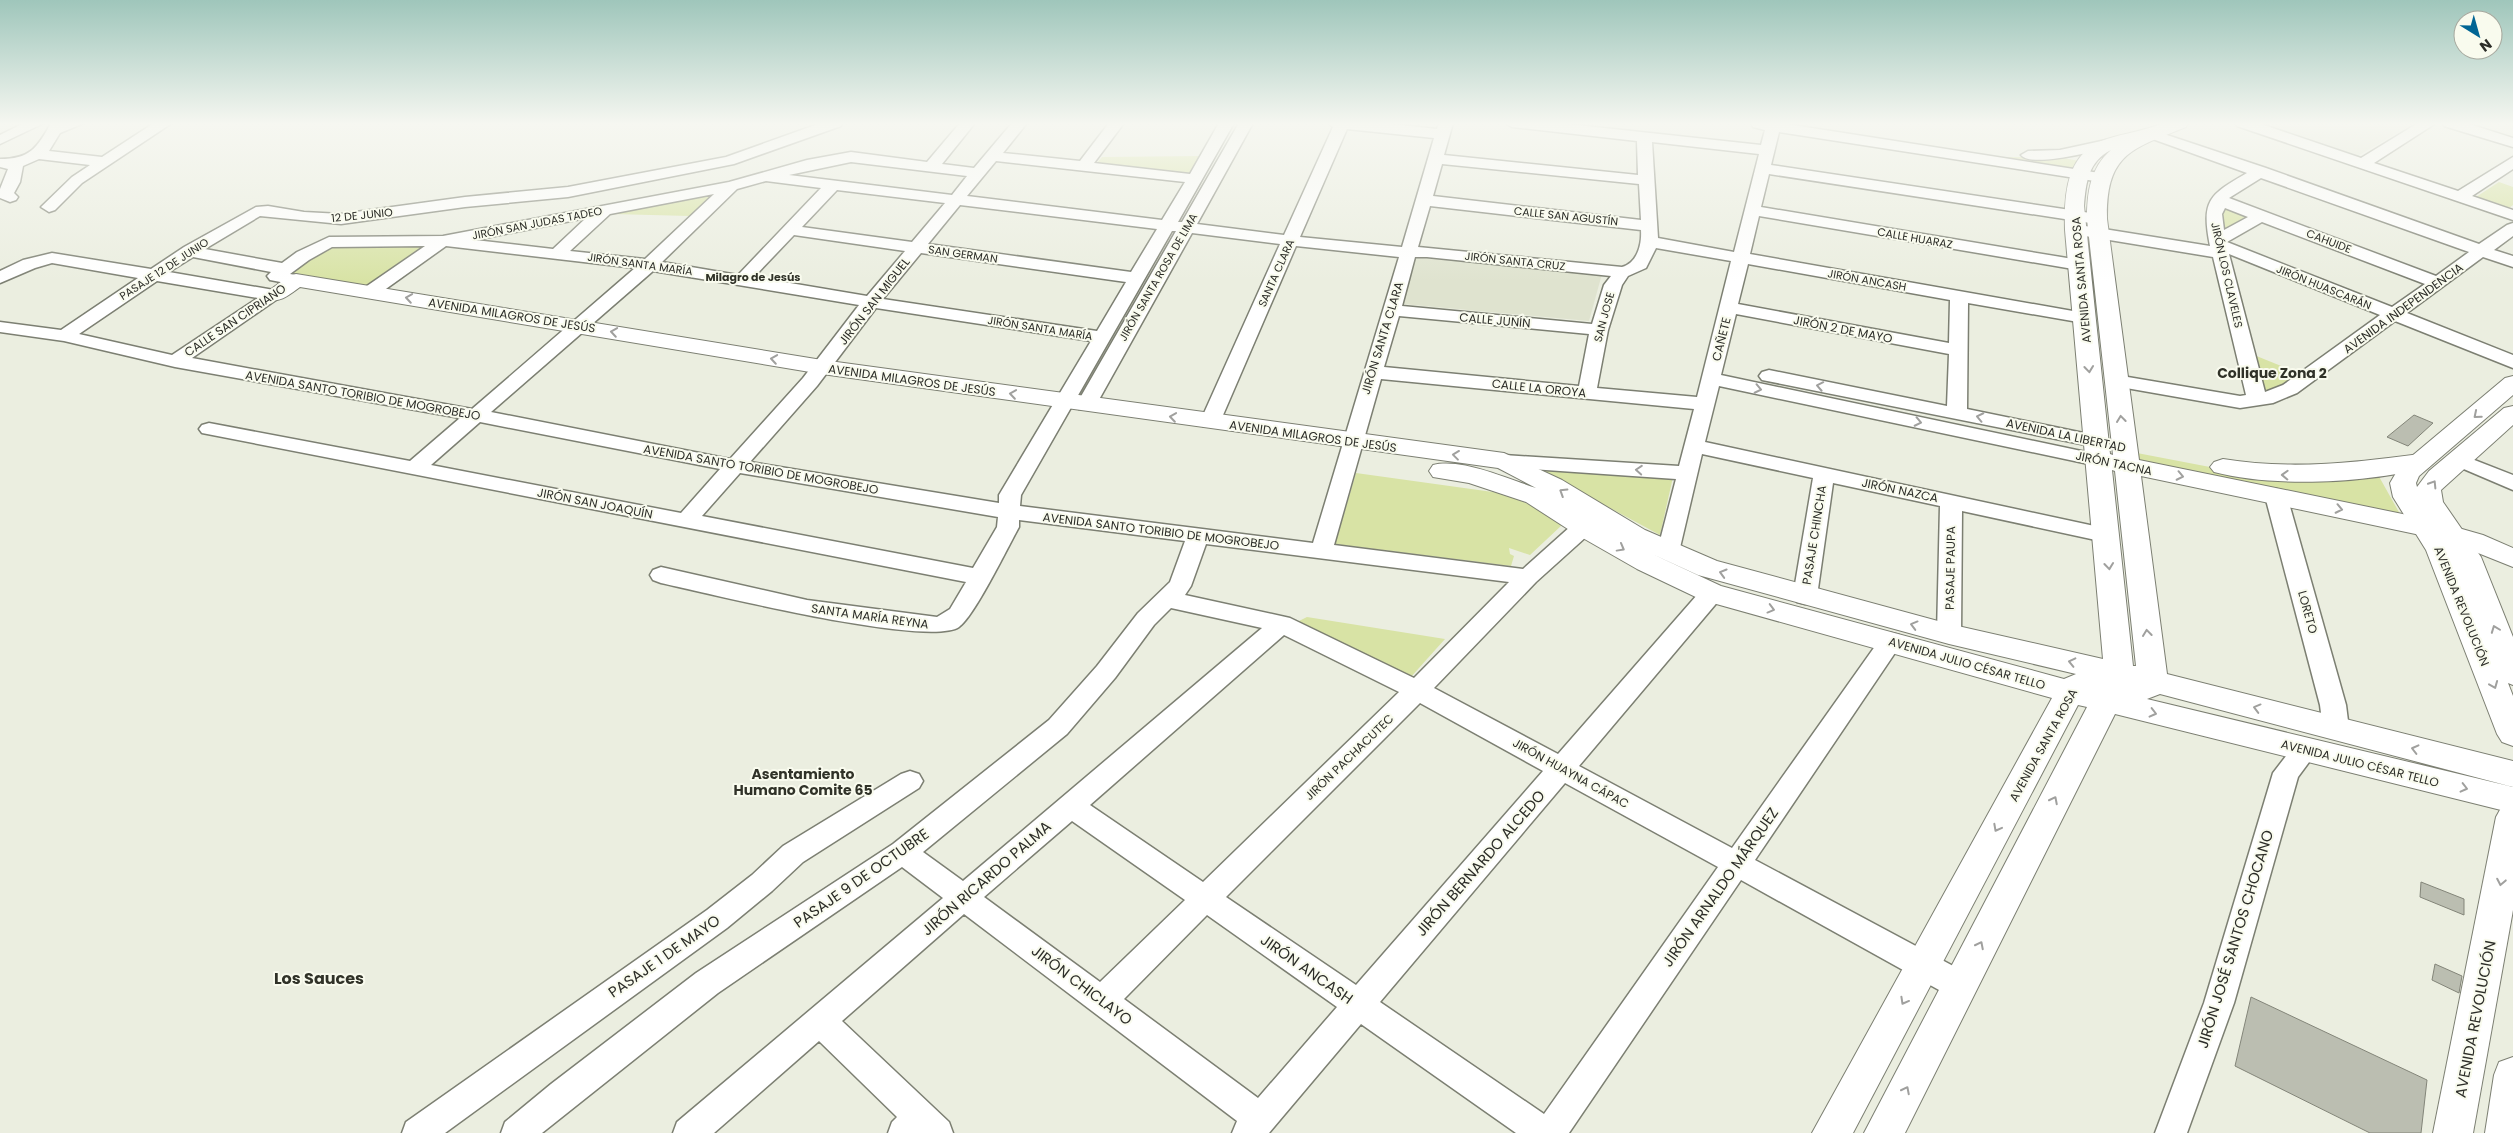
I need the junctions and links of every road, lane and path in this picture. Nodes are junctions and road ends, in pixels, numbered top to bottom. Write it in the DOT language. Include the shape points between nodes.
graph roads {
  1 [pos="14,176"];
  2 [pos="83,176"];
  3 [pos="660,176"];
  4 [pos="772,176"];
  5 [pos="976,176"];
  6 [pos="1168,176"];
  7 [pos="1197,176"];
  8 [pos="1209,176"];
  9 [pos="1318,176"];
  10 [pos="1431,176"];
  11 [pos="1605,176"];
  12 [pos="1646,176"];
  13 [pos="1761,176"];
  14 [pos="1808,176"];
  15 [pos="2083,176"];
  16 [pos="2103,176"];
  17 [pos="2252,176"];
  18 [pos="2274,176"];
  19 [pos="2397,176"];
  20 [pos="2492,176"];
  21 [pos="2501,176"];
  22 [pos="768,177"];
  23 [pos="1195,179"];
  24 [pos="1646,180"];
  25 [pos="2513,180"];
  26 [pos="834,184"];
  27 [pos="731,186"];
  28 [pos="2460,197"];
  29 [pos="10,198"];
  30 [pos="958,200"];
  31 [pos="1423,200"];
  32 [pos="2219,200"];
  33 [pos="49,207"];
  34 [pos="268,210"];
  35 [pos="605,210"];
  36 [pos="1752,210"];
  37 [pos="2513,214"];
  38 [pos="2261,216"];
  39 [pos="341,219"];
  40 [pos="1174,224"];
  41 [pos="2086,225"];
  42 [pos="2513,228"];
  43 [pos="790,230"];
  44 [pos="1649,234"];
  45 [pos="1292,237"];
  46 [pos="442,241"];
  47 [pos="329,242"];
  48 [pos="2219,246"];
  49 [pos="916,248"];
  50 [pos="190,251"];
  51 [pos="1408,251"];
  52 [pos="2482,251"];
  53 [pos="558,253"];
  54 [pos="1740,258"];
  55 [pos="2513,262"];
  56 [pos="649,265"];
  57 [pos="2079,265"];
  58 [pos="1622,272"];
  59 [pos="2,275"];
  60 [pos="290,275"];
  61 [pos="152,276"];
  62 [pos="1136,278"];
  63 [pos="742,280"];
  64 [pos="2438,283"];
  65 [pos="370,292"];
  66 [pos="274,295"];
  67 [pos="1959,296"];
  68 [pos="871,302"];
  69 [pos="1728,307"];
  70 [pos="1390,310"];
  71 [pos="2394,316"];
  72 [pos="2084,318"];
  73 [pos="578,326"];
  74 [pos="1,328"];
  75 [pos="1599,330"];
  76 [pos="64,336"];
  77 [pos="1102,337"];
  78 [pos="560,342"];
  79 [pos="1958,350"];
  80 [pos="175,361"];
  81 [pos="2513,362"];
  82 [pos="1372,372"];
  83 [pos="1712,372"];
  84 [pos="816,374"];
  85 [pos="2116,381"];
  86 [pos="2513,383"];
  87 [pos="1587,392"];
  88 [pos="2257,400"];
  89 [pos="1705,404"];
  90 [pos="1067,409"];
  91 [pos="1957,413"];
  92 [pos="474,415"];
  93 [pos="2511,416"];
  94 [pos="1210,422"];
  95 [pos="209,429"];
  96 [pos="1694,446"];
  97 [pos="1350,450"];
  98 [pos="2097,450"];
  99 [pos="2125,456"];
  100 [pos="2459,460"];
  101 [pos="2420,462"];
  102 [pos="735,466"];
  103 [pos="414,468"];
  104 [pos="1511,472"];
  105 [pos="1688,473"];
  106 [pos="1824,474"];
  107 [pos="2513,483"];
  108 [pos="2276,496"];
  109 [pos="1951,501"];
  110 [pos="1009,512"];
  111 [pos="1590,520"];
  112 [pos="686,521"];
  113 [pos="2440,531"];
  114 [pos="2106,535"];
  115 [pos="1198,536"];
  116 [pos="1321,552"];
  117 [pos="1668,552"];
  118 [pos="2513,558"];
  119 [pos="661,575"];
  120 [pos="981,577"];
  121 [pos="1528,577"];
  122 [pos="1712,593"];
  123 [pos="1805,596"];
  124 [pos="1167,599"];
  125 [pos="1282,624"];
  126 [pos="1949,634"];
  127 [pos="1891,641"];
  128 [pos="2513,674"];
  129 [pos="2152,681"];
  130 [pos="2112,687"];
  131 [pos="1417,690"];
  132 [pos="2070,692"];
  133 [pos="2336,729"];
  134 [pos="2513,734"];
  135 [pos="2305,750"];
  136 [pos="1562,768"];
  137 [pos="2513,774"];
  138 [pos="910,781"];
  139 [pos="2513,800"];
  140 [pos="1070,806"];
  141 [pos="2513,817"];
  142 [pos="903,852"];
  143 [pos="1736,864"];
  144 [pos="964,897"];
  145 [pos="1205,899"];
  146 [pos="1923,966"];
  147 [pos="1959,985"];
  148 [pos="1102,1000"];
  149 [pos="1358,1005"];
  150 [pos="820,1021"];
  151 [pos="2513,1075"];
  152 [pos="1254,1126"];
  153 [pos="920,1128"];
  154 [pos="2508,1132"];
  155 [pos="418,1133"];
  156 [pos="517,1133"];
  157 [pos="690,1133"];
  158 [pos="1544,1133"];
  159 [pos="1550,1133"];
  160 [pos="1832,1133"];
  161 [pos="1884,1133"];
  162 [pos="2171,1133"];
  163 [pos="2453,1133"];
  1 -- 29 [label="street" via="5,194"];
  2 -- 33 [label="street"];
  3 -- 39 [label="street, 12 DE JUNIO" via="568,192"];
  4 -- 22 [label="street, JIRÓN SAN JUDAS TADEO"];
  5 -- 30 [label="street, JIRÓN SAN MIGUEL"];
  6 -- 23 [label="street"];
  7 -- 23 [label="street, JIRÓN SANTA ROSA DE LIMA"];
  8 -- 40 [label="street, JIRÓN SANTA ROSA DE LIMA"];
  9 -- 45 [label="street, SANTA CLARA"];
  10 -- 31 [label="street, JIRÓN SANTA CLARA"];
  11 -- 24 [label="street"];
  12 -- 24 [label="street, SAN JOSE"];
  13 -- 36 [label="street, CAÑETE"];
  14 -- 41 [label="street, JIRÓN HUASCARÁN"];
  15 -- 41 [label="street, AVENIDA SANTA ROSA"];
  16 -- 41 [label="street, AVENIDA SANTA ROSA"];
  17 -- 32 [label="street"];
  18 -- 52 [label="street"];
  19 -- 28 [label="street"];
  20 -- 28 [label="street"];
  21 -- 25 [label="street"];
  22 -- 26 [label="street, JIRÓN SANTA CRUZ"];
  22 -- 27 [label="street, JIRÓN SAN JUDAS TADEO"];
  23 -- 40 [label="street, JIRÓN SANTA ROSA DE LIMA"];
  24 -- 44 [label="street, SAN JOSE"];
  26 -- 30 [label="street, JIRÓN SANTA CRUZ"];
  26 -- 43 [label="street"];
  27 -- 35 [label="street, JIRÓN SAN JUDAS TADEO"];
  27 -- 56 [label="street"];
  28 -- 37 [label="street"];
  30 -- 40 [label="street, JIRÓN SANTA CRUZ"];
  30 -- 49 [label="street, JIRÓN SAN MIGUEL"];
  31 -- 44 [label="street, CALLE SAN AGUSTÍN"];
  31 -- 51 [label="street, JIRÓN SANTA CLARA"];
  32 -- 38 [label="street, CAHUIDE"];
  32 -- 48 [label="street, JIRÓN LOS CLAVELES" via="2214,214"];
  34 -- 39 [label="street, 12 DE JUNIO" via="304,217"];
  34 -- 50 [label="street, PASAJE 12 DE JUNIO" via="256,212"];
  35 -- 46 [label="street, JIRÓN SAN JUDAS TADEO"];
  35 -- 53 [label="street"];
  36 -- 54 [label="street, CAÑETE"];
  36 -- 57 [label="street, CALLE HUARAZ"];
  38 -- 48 [label="street"];
  38 -- 64 [label="street, CAHUIDE"];
  39 -- 47 [label="street"];
  40 -- 45 [label="street, JIRÓN SANTA CRUZ"];
  40 -- 62 [label="street, JIRÓN SANTA ROSA DE LIMA"];
  40 -- 90 [label="street, JIRÓN SANTA ROSA DE LIMA"];
  41 -- 48 [label="street, JIRÓN HUASCARÁN"];
  41 -- 57 [label="street, AVENIDA SANTA ROSA"];
  41 -- 85 [label="street, AVENIDA SANTA ROSA"];
  42 -- 52 [label="street, AVENIDA INDEPENDENCIA"];
  43 -- 49 [label="street, SAN GERMAN"];
  43 -- 63 [label="street"];
  44 -- 54 [label="street, JIRÓN ANCASH"];
  44 -- 58 [label="street, SAN JOSE" via="1640,264"];
  45 -- 51 [label="street, JIRÓN SANTA CRUZ" via="1387,252"];
  45 -- 94 [label="street, SANTA CLARA"];
  46 -- 47 [label="street, JIRÓN SAN JUDAS TADEO"];
  46 -- 53 [label="street, JIRÓN SANTA MARÍA"];
  46 -- 65 [label="street"];
  47 -- 60 [label="street"];
  48 -- 71 [label="street, JIRÓN HUASCARÁN"];
  48 -- 88 [label="street, JIRÓN LOS CLAVELES"];
  49 -- 62 [label="street, SAN GERMAN"];
  49 -- 68 [label="street, JIRÓN SAN MIGUEL"];
  50 -- 60 [label="street"];
  50 -- 61 [label="street, PASAJE 12 DE JUNIO"];
  51 -- 58 [label="street, JIRÓN SANTA CRUZ"];
  51 -- 70 [label="street, JIRÓN SANTA CLARA"];
  52 -- 55 [label="street"];
  52 -- 64 [label="street, AVENIDA INDEPENDENCIA"];
  53 -- 56 [label="street, JIRÓN SANTA MARÍA"];
  54 -- 67 [label="street, JIRÓN ANCASH"];
  54 -- 69 [label="street, CAÑETE"];
  56 -- 63 [label="street, JIRÓN SANTA MARÍA"];
  56 -- 73 [label="street"];
  57 -- 72 [label="street, AVENIDA SANTA ROSA"];
  58 -- 75 [label="street, SAN JOSE" via="1612,285"];
  59 -- 61 [label="street" via="52,258"];
  60 -- 65 [label="street, AVENIDA MILAGROS DE JESÚS"];
  60 -- 66 [label="street, CALLE SAN CIPRIANO"];
  61 -- 66 [label="street"];
  61 -- 76 [label="street, PASAJE 12 DE JUNIO"];
  62 -- 77 [label="street, JIRÓN SANTA ROSA DE LIMA"];
  63 -- 68 [label="street, JIRÓN SANTA MARÍA"];
  64 -- 71 [label="street, AVENIDA INDEPENDENCIA"];
  73 -- 65 [label="street, AVENIDA MILAGROS DE JESÚS, one-way"];
  66 -- 78 [label="street, AVENIDA MILAGROS DE JESÚS"];
  66 -- 80 [label="street, CALLE SAN CIPRIANO"];
  67 -- 72 [label="street, JIRÓN ANCASH"];
  67 -- 79 [label="street"];
  68 -- 77 [label="street, JIRÓN SANTA MARÍA"];
  68 -- 84 [label="street, JIRÓN SAN MIGUEL"];
  69 -- 79 [label="street, JIRÓN 2 DE MAYO"];
  69 -- 83 [label="street, CAÑETE"];
  70 -- 75 [label="street, CALLE JUNÍN"];
  70 -- 82 [label="street, JIRÓN SANTA CLARA"];
  71 -- 81 [label="street, JIRÓN HUASCARÁN"];
  71 -- 88 [label="street, AVENIDA INDEPENDENCIA" via="2290,389"];
  72 -- 98 [label="street, AVENIDA SANTA ROSA, one-way"];
  73 -- 78 [label="street"];
  84 -- 73 [label="street, AVENIDA MILAGROS DE JESÚS, one-way"];
  74 -- 76 [label="street, AVENIDA SANTO TORIBIO DE MOGROBEJO"];
  75 -- 87 [label="street, SAN JOSE"];
  76 -- 80 [label="street, AVENIDA SANTO TORIBIO DE MOGROBEJO"];
  77 -- 90 [label="street, JIRÓN SANTA ROSA DE LIMA"];
  78 -- 84 [label="street, AVENIDA MILAGROS DE JESÚS"];
  78 -- 92 [label="street"];
  79 -- 91 [label="street"];
  80 -- 92 [label="street, AVENIDA SANTO TORIBIO DE MOGROBEJO"];
  82 -- 87 [label="street, CALLE LA OROYA"];
  82 -- 97 [label="street, JIRÓN SANTA CLARA"];
  83 -- 89 [label="street, CAÑETE"];
  91 -- 83 [label="street, AVENIDA LA LIBERTAD, one-way"];
  83 -- 98 [label="street, JIRÓN TACNA, one-way"];
  84 -- 90 [label="street, AVENIDA MILAGROS DE JESÚS"];
  84 -- 102 [label="street, JIRÓN SAN MIGUEL"];
  85 -- 88 [label="street, AVENIDA INDEPENDENCIA" via="2220,400"];
  99 -- 85 [label="street, AVENIDA SANTA ROSA, one-way"];
  86 -- 101 [label="street, AVENIDA REVOLUCIÓN, one-way"];
  87 -- 89 [label="street, CALLE LA OROYA"];
  89 -- 96 [label="street, CAÑETE"];
  94 -- 90 [label="street, AVENIDA MILAGROS DE JESÚS, one-way"];
  90 -- 97 [label="street, AVENIDA MILAGROS DE JESÚS"];
  90 -- 110 [label="street, SANTA MARÍA REYNA" via="1010,495"];
  98 -- 91 [label="street, AVENIDA LA LIBERTAD, one-way"];
  92 -- 102 [label="street, AVENIDA SANTO TORIBIO DE MOGROBEJO"];
  92 -- 103 [label="street"];
  93 -- 100 [label="street, AVENIDA REVOLUCIÓN"];
  94 -- 97 [label="street, AVENIDA MILAGROS DE JESÚS"];
  95 -- 103 [label="street, JIRÓN SAN JOAQUÍN"];
  96 -- 105 [label="street, CAÑETE"];
  96 -- 106 [label="street, JIRÓN NAZCA"];
  97 -- 104 [label="street, AVENIDA MILAGROS DE JESÚS" via="1473,476"];
  97 -- 116 [label="street, JIRÓN SANTA CLARA"];
  98 -- 99 [label="street, JIRÓN TACNA"];
  98 -- 114 [label="street, AVENIDA SANTA ROSA"];
  101 -- 99 [label="street, AVENIDA LA LIBERTAD, one-way" via="2318,475 2284,475"];
  99 -- 108 [label="street, JIRÓN TACNA, one-way"];
  129 -- 99 [label="street, AVENIDA SANTA ROSA, one-way"];
  100 -- 107 [label="street"];
  113 -- 100 [label="street, AVENIDA REVOLUCIÓN, one-way" via="2428,489"];
  101 -- 113 [label="street, AVENIDA REVOLUCIÓN" via="2403,483 2406,497"];
  102 -- 110 [label="street, AVENIDA SANTO TORIBIO DE MOGROBEJO"];
  102 -- 112 [label="street, JIRÓN SAN MIGUEL"];
  103 -- 112 [label="street, JIRÓN SAN JOAQUÍN"];
  105 -- 104 [label="street, one-way"];
  104 -- 111 [label="street, AVENIDA JULIO CÉSAR TELLO" via="1535,496"];
  105 -- 117 [label="street, CAÑETE"];
  106 -- 109 [label="street, JIRÓN NAZCA"];
  106 -- 123 [label="street, PASAJE CHINCHA"];
  108 -- 113 [label="street, JIRÓN TACNA, one-way"];
  108 -- 133 [label="street, LORETO" via="2334,705"];
  109 -- 114 [label="street, JIRÓN NAZCA"];
  109 -- 126 [label="street, PASAJE PAUPA"];
  110 -- 115 [label="street, AVENIDA SANTO TORIBIO DE MOGROBEJO"];
  110 -- 120 [label="street, SANTA MARÍA REYNA" via="1008,527"];
  111 -- 117 [label="street, AVENIDA JULIO CÉSAR TELLO"];
  111 -- 121 [label="street, JIRÓN PACHACUTEC"];
  111 -- 122 [label="street, AVENIDA JULIO CÉSAR TELLO, one-way" via="1647,563"];
  112 -- 120 [label="street, JIRÓN SAN JOAQUÍN"];
  113 -- 118 [label="street, JIRÓN TACNA"];
  128 -- 113 [label="street, AVENIDA REVOLUCIÓN, one-way" via="2467,557"];
  113 -- 134 [label="street, AVENIDA REVOLUCIÓN, one-way" via="2440,550"];
  114 -- 130 [label="street, AVENIDA SANTA ROSA, one-way"];
  115 -- 116 [label="street, AVENIDA SANTO TORIBIO DE MOGROBEJO"];
  115 -- 124 [label="street, PASAJE 9 DE OCTUBRE" via="1180,586"];
  116 -- 121 [label="street, AVENIDA SANTO TORIBIO DE MOGROBEJO"];
  123 -- 117 [label="street, AVENIDA JULIO CÉSAR TELLO, one-way" via="1708,568"];
  119 -- 120 [label="street, SANTA MARÍA REYNA" via="807,608 937,625 950,622 958,615"];
  121 -- 131 [label="street, JIRÓN PACHACUTEC"];
  122 -- 127 [label="street, AVENIDA JULIO CÉSAR TELLO, one-way"];
  122 -- 136 [label="street, JIRÓN BERNARDO ALCEDO"];
  126 -- 123 [label="street, AVENIDA JULIO CÉSAR TELLO, one-way"];
  124 -- 125 [label="street, JIRÓN HUAYNA CÁPAC"];
  124 -- 142 [label="street, PASAJE 9 DE OCTUBRE" via="1058,727"];
  125 -- 131 [label="street, JIRÓN HUAYNA CÁPAC"];
  125 -- 140 [label="street, JIRÓN RICARDO PALMA"];
  130 -- 126 [label="street, AVENIDA JULIO CÉSAR TELLO, one-way"];
  127 -- 132 [label="street, AVENIDA JULIO CÉSAR TELLO"];
  127 -- 143 [label="street, JIRÓN ARNALDO MÁRQUEZ"];
  129 -- 130 [label="street, AVENIDA SANTA ROSA" via="2148,688 2112,694"];
  133 -- 129 [label="street, one-way"];
  130 -- 132 [label="street, AVENIDA SANTA ROSA" via="2114,679 2076,685"];
  130 -- 135 [label="street, AVENIDA JULIO CÉSAR TELLO, one-way"];
  147 -- 130 [label="street, one-way"];
  131 -- 136 [label="street, JIRÓN HUAYNA CÁPAC"];
  131 -- 145 [label="street, JIRÓN PACHACUTEC"];
  132 -- 146 [label="street, AVENIDA SANTA ROSA, one-way"];
  137 -- 133 [label="street, one-way"];
  135 -- 139 [label="street, AVENIDA JULIO CÉSAR TELLO, one-way"];
  135 -- 162 [label="street, JIRÓN JOSÉ SANTOS CHOCANO" via="2286,773 2218,1003"];
  136 -- 143 [label="street, JIRÓN HUAYNA CÁPAC"];
  136 -- 149 [label="street, JIRÓN BERNARDO ALCEDO"];
  138 -- 155 [label="street, PASAJE 1 DE MAYO" via="793,854 717,920"];
  140 -- 144 [label="street, JIRÓN RICARDO PALMA"];
  140 -- 145 [label="street, JIRÓN ANCASH"];
  141 -- 163 [label="street, AVENIDA REVOLUCIÓN, one-way"];
  142 -- 144 [label="street, JIRÓN CHICLAYO"];
  142 -- 156 [label="street, PASAJE 9 DE OCTUBRE" via="707,983"];
  143 -- 146 [label="street, JIRÓN HUAYNA CÁPAC"];
  143 -- 159 [label="street, JIRÓN ARNALDO MÁRQUEZ"];
  144 -- 148 [label="street, JIRÓN CHICLAYO"];
  144 -- 150 [label="street, JIRÓN RICARDO PALMA"];
  145 -- 148 [label="street, JIRÓN PACHACUTEC"];
  145 -- 149 [label="street, JIRÓN ANCASH"];
  146 -- 147 [label="street, JIRÓN HUAYNA CÁPAC"];
  146 -- 160 [label="street, AVENIDA SANTA ROSA, one-way"];
  161 -- 147 [label="street, one-way"];
  148 -- 152 [label="street, JIRÓN CHICLAYO"];
  149 -- 152 [label="street, JIRÓN BERNARDO ALCEDO"];
  149 -- 158 [label="street, JIRÓN ANCASH"];
  150 -- 153 [label="street"];
  150 -- 157 [label="street, JIRÓN RICARDO PALMA"];
  151 -- 154 [label="street"];
}
